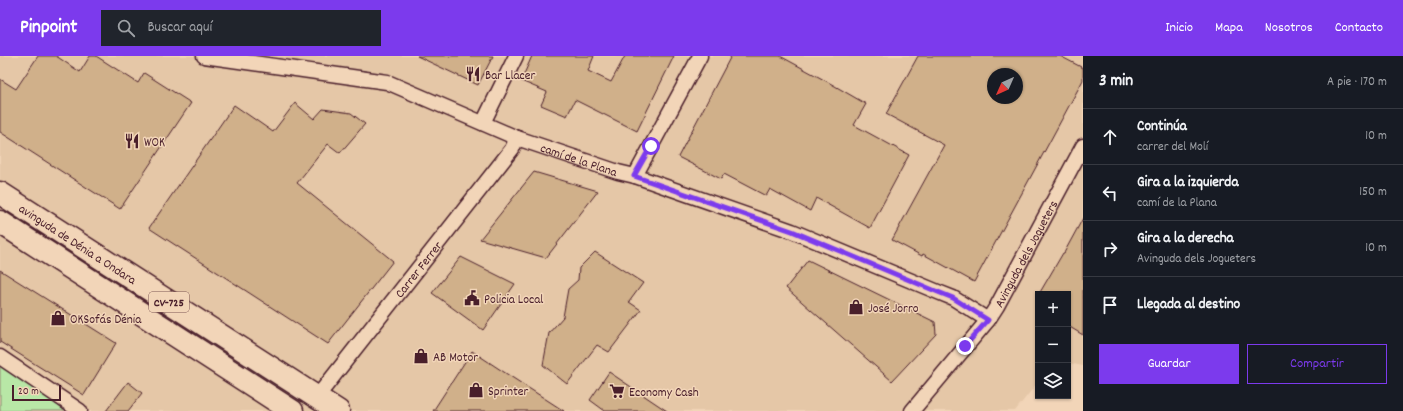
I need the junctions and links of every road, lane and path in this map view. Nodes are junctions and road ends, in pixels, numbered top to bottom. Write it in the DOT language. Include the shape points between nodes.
graph roads {
  1 [pos="207,56"];
  2 [pos="516,56"];
  3 [pos="700,56"];
  4 [pos="483,123"];
  5 [pos="517,138"];
  6 [pos="1083,146"];
  7 [pos="634,176"];
  8 [pos="0,193"];
  9 [pos="0,222"];
  10 [pos="988,320"];
  11 [pos="0,357"];
  12 [pos="316,397"];
  13 [pos="80,411"];
  14 [pos="292,411"];
  15 [pos="338,411"];
  16 [pos="912,411"];
  1 -- 4 [label="street, camí de la Plana" via="387,82"];
  2 -- 4 [label="street"];
  3 -- 7 [label="street"];
  4 -- 5 [label="street, camí de la Plana"];
  5 -- 7 [label="street, camí de la Plana"];
  5 -- 12 [label="street, Carrer Ferrer" via="512,149"];
  6 -- 10 [label="street, Avinguda dels Jogueters"];
  7 -- 10 [label="street, camí de la Plana" via="792,231 953,298"];
  8 -- 12 [label="main road, avinguda de Dénia a Ondara / CV-725"];
  9 -- 14 [label="main road, avinguda de Dénia a Ondara / CV-725"];
  10 -- 16 [label="street, Avinguda dels Jogueters"];
  11 -- 13 [label="street"];
  12 -- 15 [label="main road, avinguda de Dénia a Ondara / CV-725"];
}
